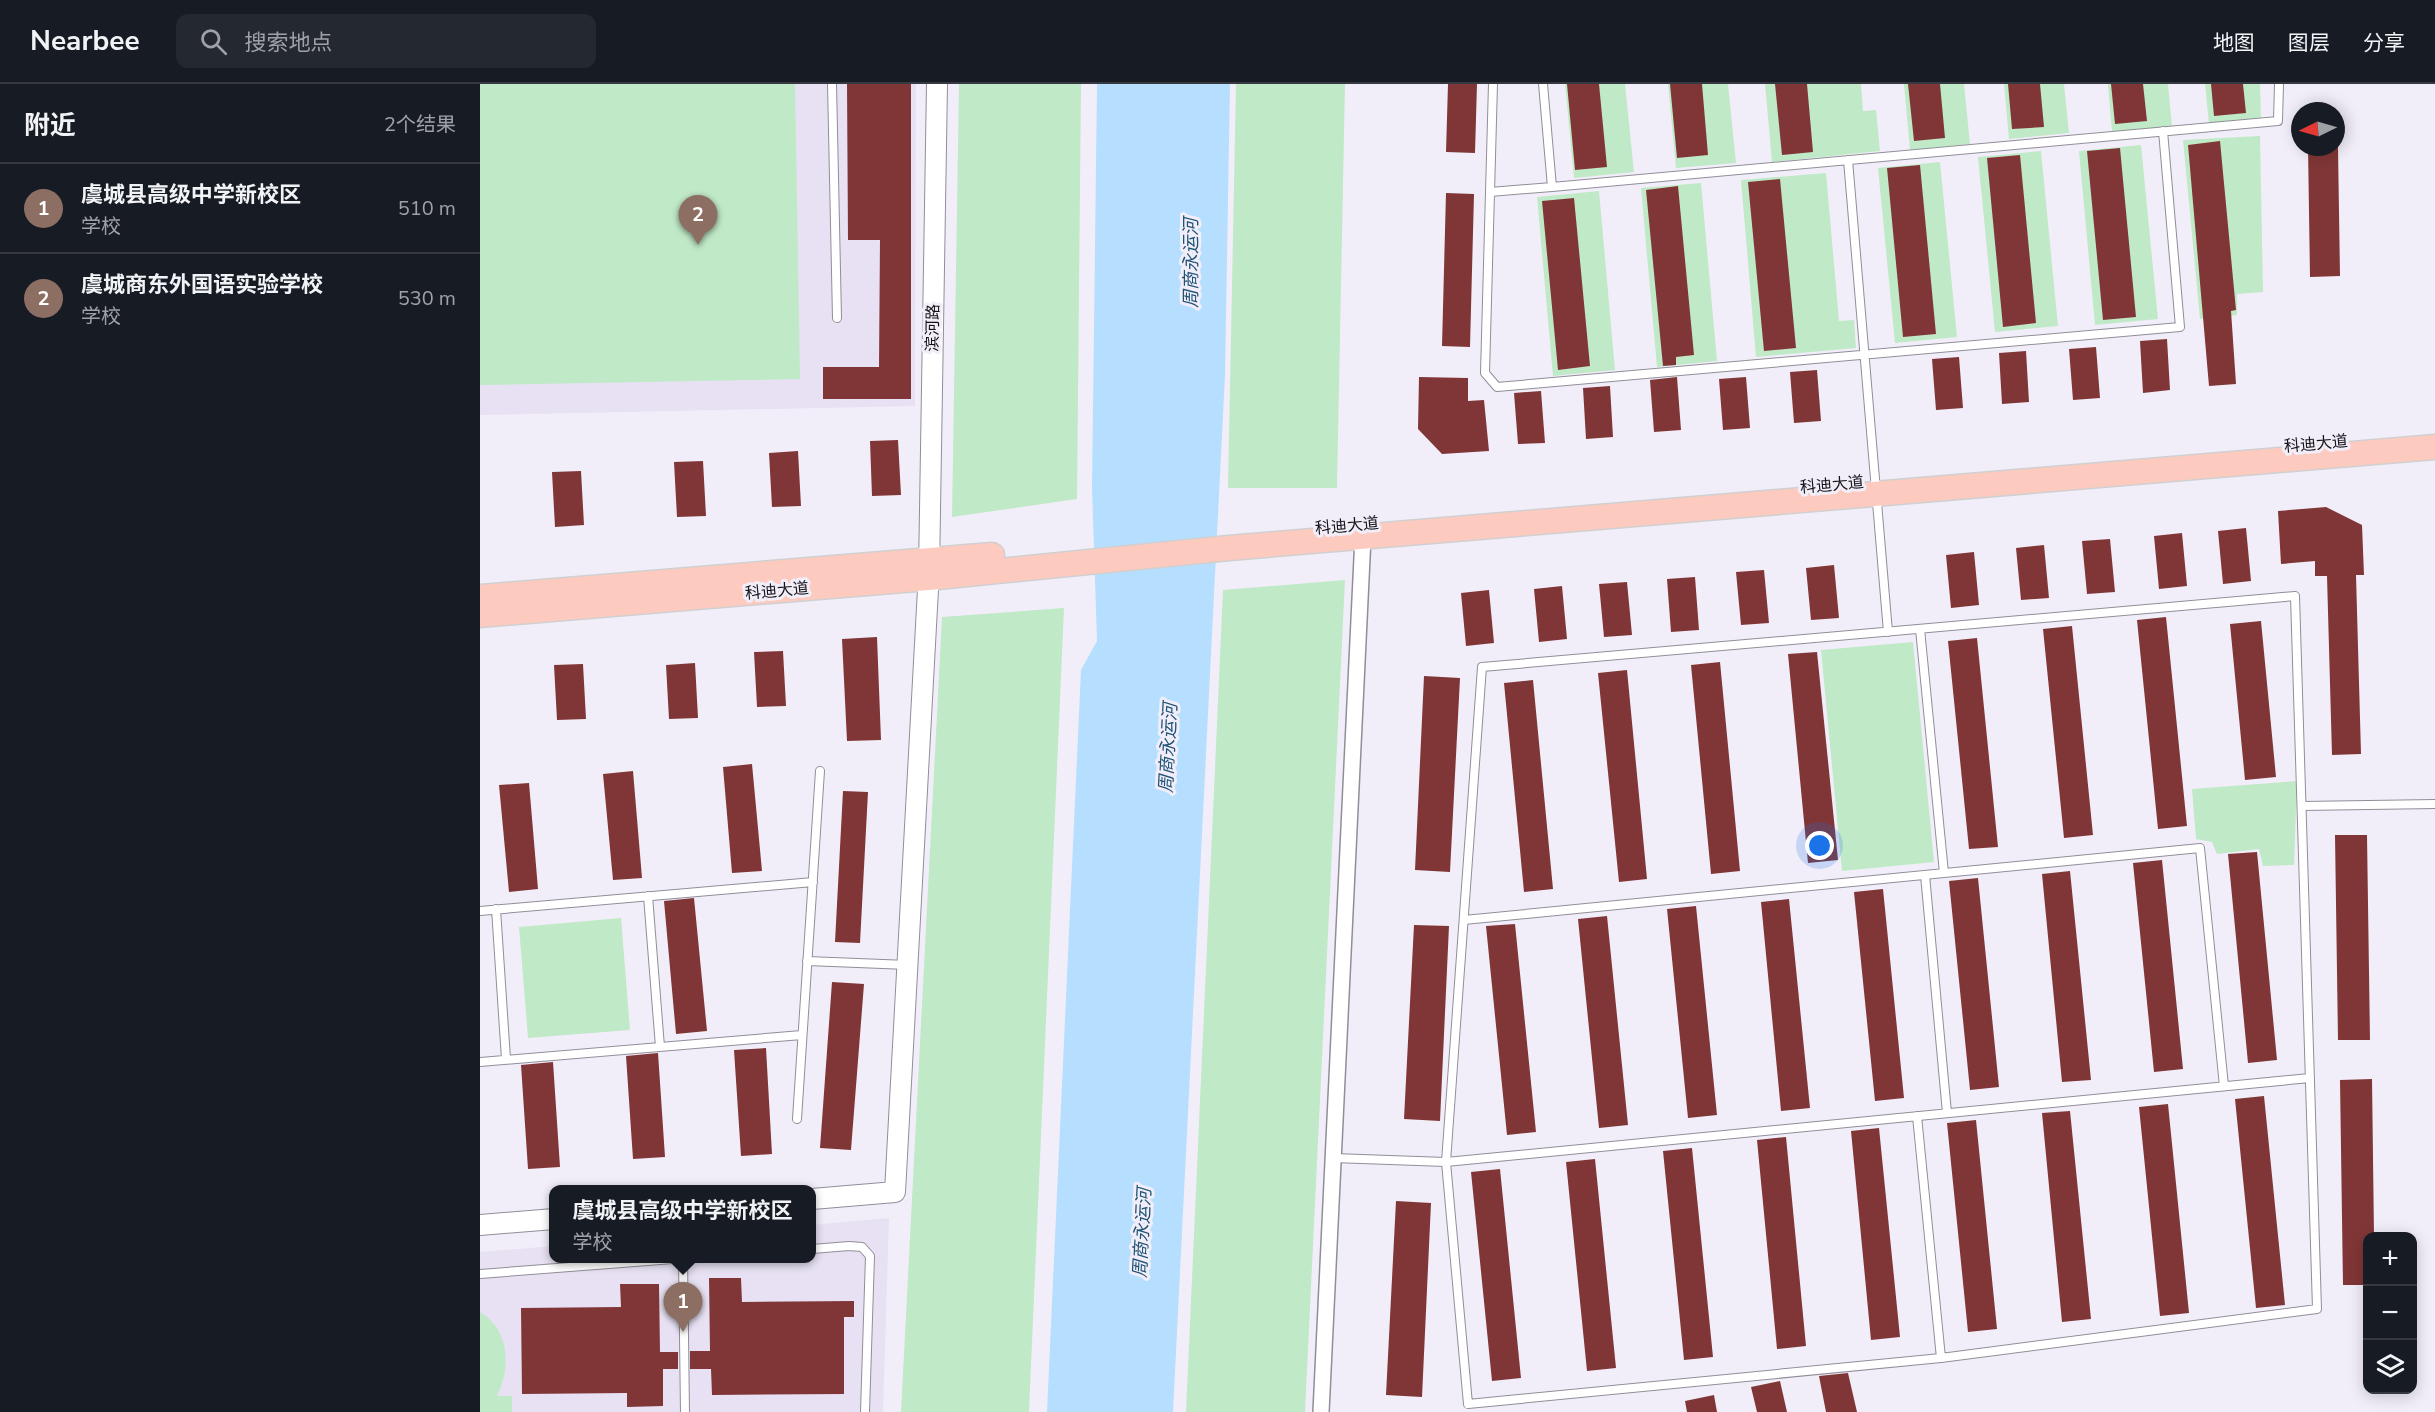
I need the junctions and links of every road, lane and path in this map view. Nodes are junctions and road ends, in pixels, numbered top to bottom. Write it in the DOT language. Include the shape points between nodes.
graph roads {
  1 [pos="832,84"];
  2 [pos="937,84"];
  3 [pos="1493,84"];
  4 [pos="1543,84"];
  5 [pos="2279,84"];
  6 [pos="2163,131"];
  7 [pos="1848,160"];
  8 [pos="1552,187"];
  9 [pos="1490,192"];
  10 [pos="837,318"];
  11 [pos="1864,356"];
  12 [pos="2435,434"];
  13 [pos="2435,447"];
  14 [pos="1876,488"];
  15 [pos="1363,537"];
  16 [pos="1229,542"];
  17 [pos="929,570"];
  18 [pos="480,597"];
  19 [pos="480,615"];
  20 [pos="1920,629"];
  21 [pos="1888,632"];
  22 [pos="820,771"];
  23 [pos="2435,804"];
  24 [pos="2302,806"];
  25 [pos="1944,873"];
  26 [pos="1925,875"];
  27 [pos="813,882"];
  28 [pos="648,896"];
  29 [pos="496,909"];
  30 [pos="480,910"];
  31 [pos="1464,920"];
  32 [pos="807,961"];
  33 [pos="908,965"];
  34 [pos="802,1035"];
  35 [pos="660,1047"];
  36 [pos="506,1059"];
  37 [pos="480,1062"];
  38 [pos="2310,1078"];
  39 [pos="2224,1086"];
  40 [pos="1947,1113"];
  41 [pos="1917,1116"];
  42 [pos="797,1119"];
  43 [pos="1333,1158"];
  44 [pos="1446,1162"];
  45 [pos="816,1199"];
  46 [pos="549,1220"];
  47 [pos="480,1226"];
  48 [pos="816,1249"];
  49 [pos="630,1263"];
  50 [pos="684,1263"];
  51 [pos="480,1274"];
  52 [pos="1941,1358"];
  53 [pos="685,1412"];
  54 [pos="866,1412"];
  55 [pos="1321,1412"];
  1 -- 10 [label="lane"];
  2 -- 17 [label="street, 滨河路"];
  3 -- 9 [label="lane"];
  4 -- 8 [label="lane"];
  5 -- 6 [label="lane" via="2278,121"];
  6 -- 7 [label="lane"];
  6 -- 11 [label="lane" via="2180,327"];
  7 -- 8 [label="lane"];
  7 -- 11 [label="lane"];
  8 -- 9 [label="lane"];
  9 -- 11 [label="lane" via="1485,373 1497,387"];
  11 -- 14 [label="lane"];
  12 -- 14 [label="main road, 科迪大道"];
  13 -- 14 [label="main road, 科迪大道"];
  14 -- 15 [label="main road, 科迪大道"];
  14 -- 16 [label="main road, 科迪大道"];
  14 -- 21 [label="lane"];
  15 -- 16 [label="main road, 科迪大道"];
  15 -- 43 [label="street"];
  16 -- 17 [label="main road, 科迪大道"];
  17 -- 18 [label="main road, 科迪大道"];
  17 -- 19 [label="main road, 科迪大道"];
  17 -- 33 [label="street, 滨河路"];
  20 -- 21 [label="lane"];
  20 -- 24 [label="lane" via="2295,596"];
  20 -- 25 [label="lane"];
  21 -- 31 [label="lane" via="1482,668"];
  22 -- 27 [label="lane"];
  23 -- 24 [label="lane"];
  24 -- 38 [label="lane"];
  25 -- 26 [label="lane"];
  25 -- 39 [label="lane" via="2200,848"];
  26 -- 31 [label="lane"];
  26 -- 40 [label="lane"];
  27 -- 28 [label="lane"];
  27 -- 32 [label="lane"];
  28 -- 29 [label="lane"];
  28 -- 35 [label="lane"];
  29 -- 30 [label="lane"];
  29 -- 36 [label="lane"];
  31 -- 44 [label="lane"];
  32 -- 33 [label="lane"];
  32 -- 34 [label="lane"];
  33 -- 45 [label="street, 滨河路" via="895,1192"];
  34 -- 35 [label="lane"];
  34 -- 42 [label="lane"];
  35 -- 36 [label="lane"];
  36 -- 37 [label="lane"];
  38 -- 39 [label="lane"];
  38 -- 52 [label="lane" via="2317,1309"];
  39 -- 40 [label="lane"];
  40 -- 41 [label="lane"];
  41 -- 44 [label="lane"];
  41 -- 52 [label="lane"];
  43 -- 44 [label="lane"];
  43 -- 55 [label="street"];
  44 -- 52 [label="lane" via="1468,1404"];
  46 -- 47 [label="street"];
  48 -- 54 [label="lane" via="862,1247 870,1256"];
  49 -- 51 [label="lane"];
  50 -- 53 [label="lane"];
}
